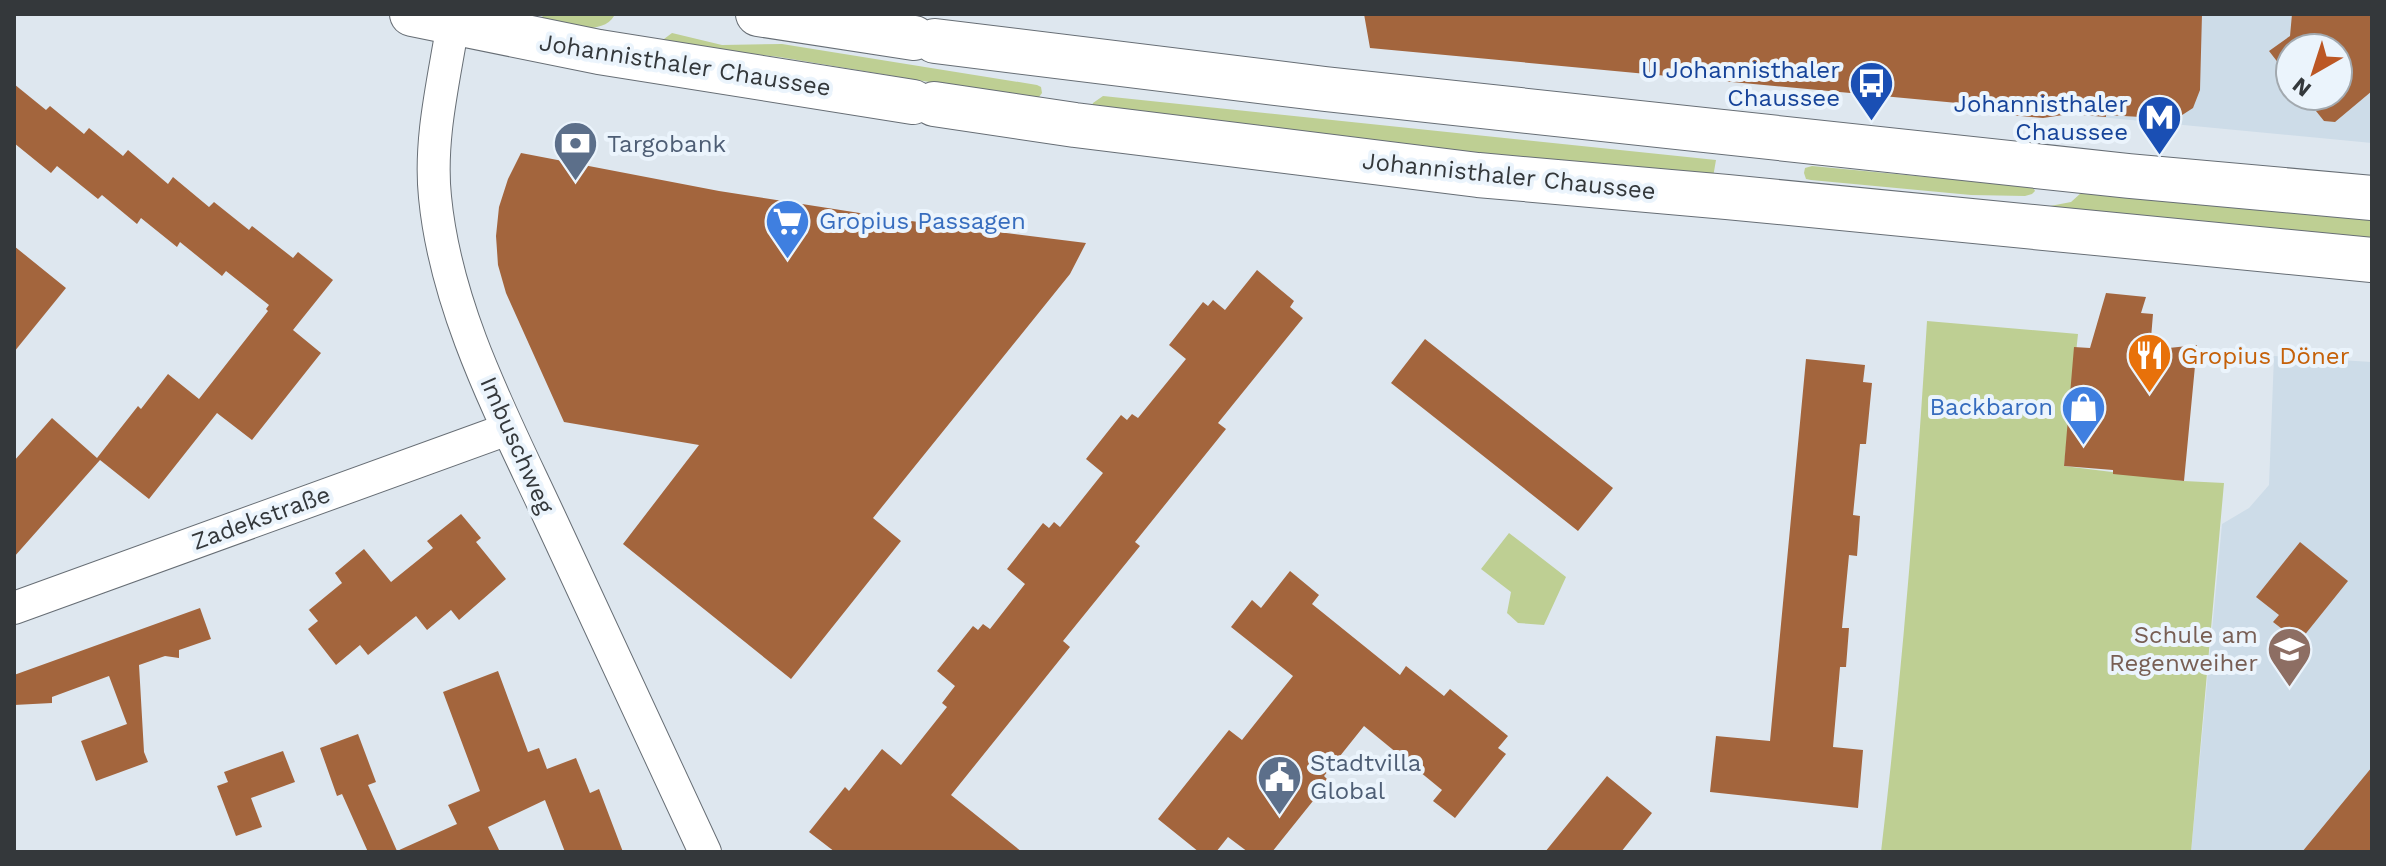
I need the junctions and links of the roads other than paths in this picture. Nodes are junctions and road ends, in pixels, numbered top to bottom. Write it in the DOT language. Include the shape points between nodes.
graph roads {
  1 [pos="758,14"];
  2 [pos="440,17"];
  3 [pos="2372,198"];
  4 [pos="2372,260"];
  5 [pos="508,429"];
  6 [pos="14,608"];
  7 [pos="705,852"];
  1 -- 3 [label="main road" via="924,40 1341,91"];
  2 -- 4 [label="main road, Johannisthaler Chaussee" via="599,52 1122,132 1478,175"];
  2 -- 5 [label="street, Imbuschweg" via="434,196 451,280"];
  5 -- 6 [label="street, Zadekstraße"];
  5 -- 7 [label="street, Imbuschweg"];
}
